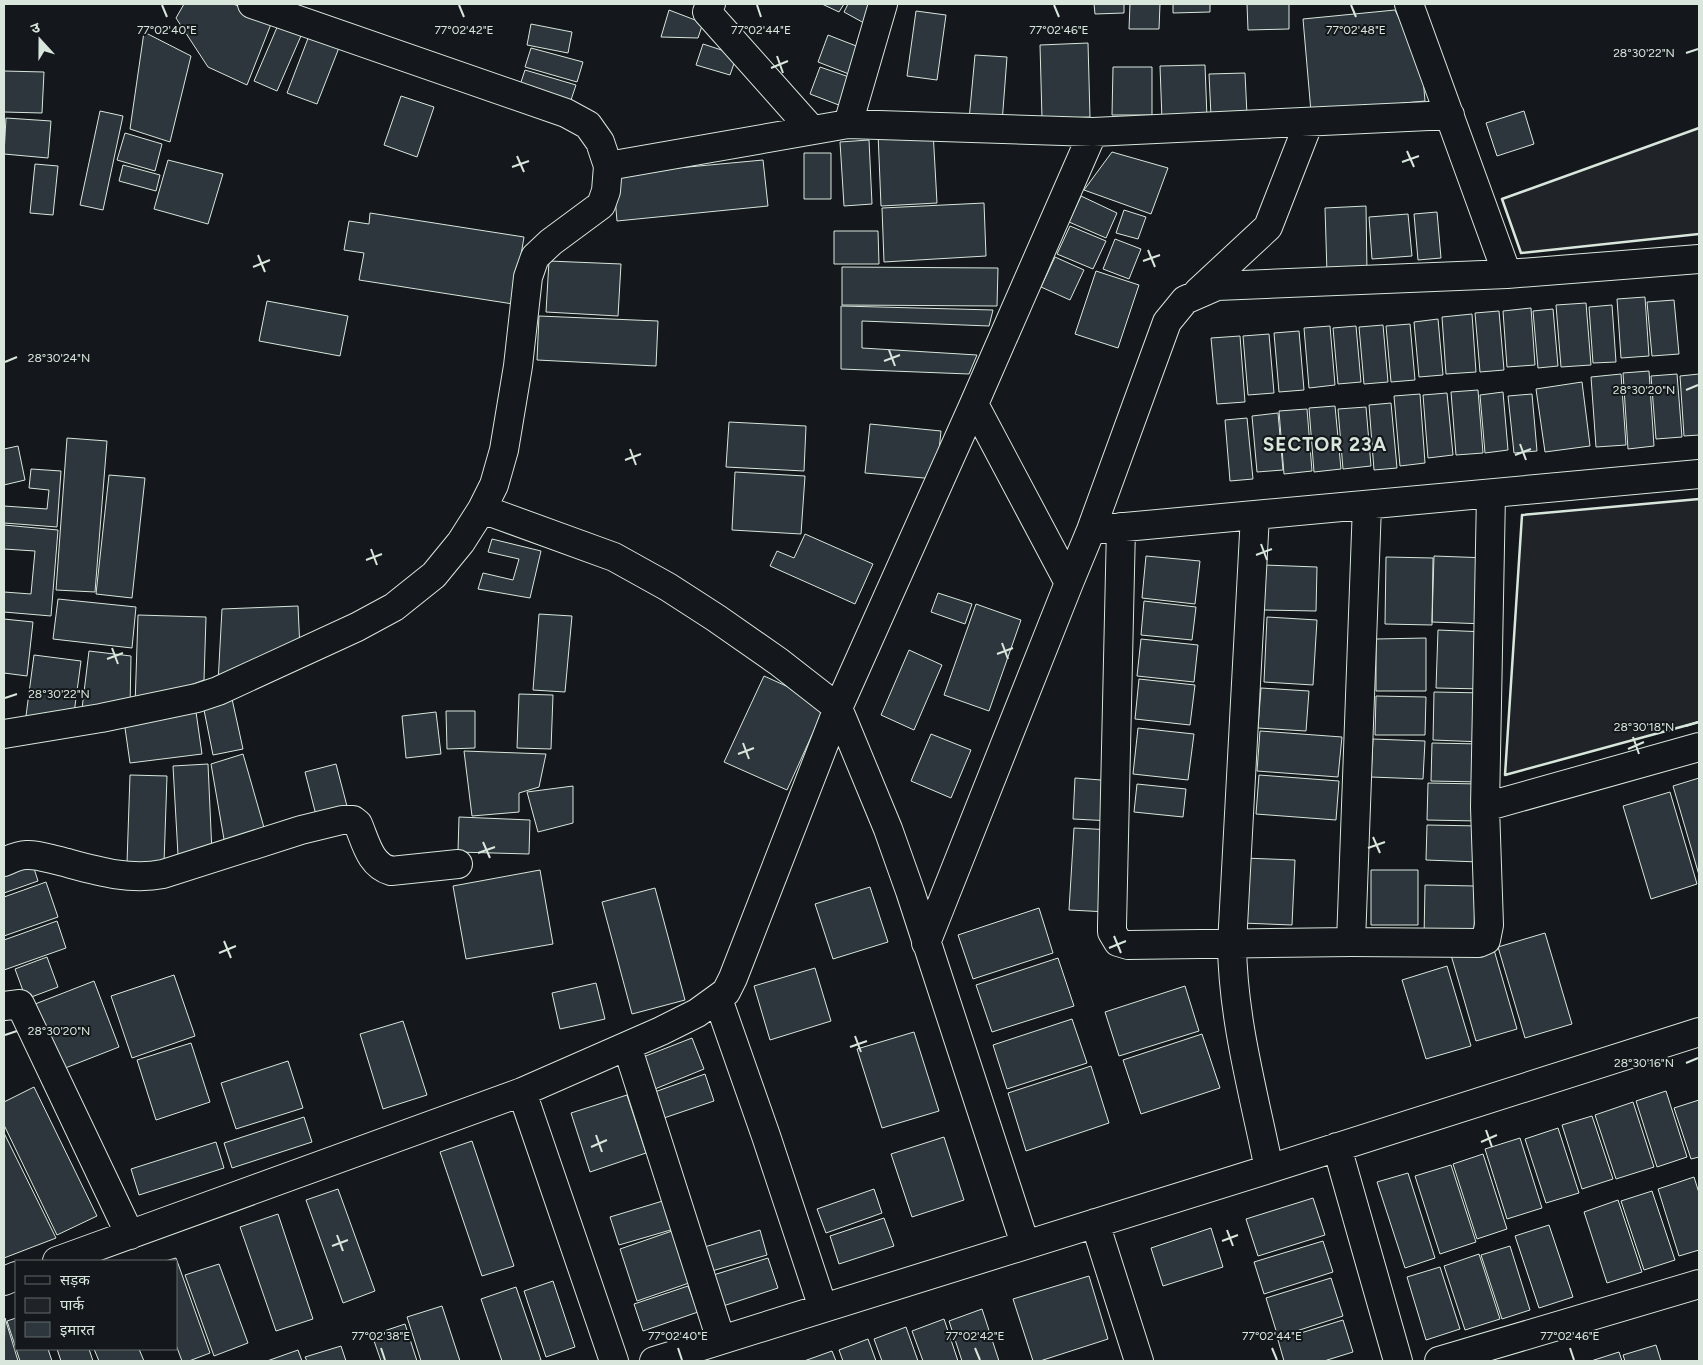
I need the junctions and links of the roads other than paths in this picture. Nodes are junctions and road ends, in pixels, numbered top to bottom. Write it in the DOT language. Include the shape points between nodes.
graph roads {
  1 [pos="252,4"];
  2 [pos="711,4"];
  3 [pos="883,4"];
  4 [pos="1409,4"];
  5 [pos="1450,116"];
  6 [pos="1309,122"];
  7 [pos="848,124"];
  8 [pos="812,130"];
  9 [pos="1093,132"];
  10 [pos="608,166"];
  11 [pos="1699,259"];
  12 [pos="1507,274"];
  13 [pos="1193,296"];
  14 [pos="974,404"];
  15 [pos="1699,474"];
  16 [pos="1491,494"];
  17 [pos="1367,504"];
  18 [pos="482,509"];
  19 [pos="1255,515"];
  20 [pos="1121,528"];
  21 [pos="1092,530"];
  22 [pos="1069,583"];
  23 [pos="838,708"];
  24 [pos="4,734"];
  25 [pos="1699,746"];
  26 [pos="1485,807"];
  27 [pos="4,862"];
  28 [pos="458,864"];
  29 [pos="1351,942"];
  30 [pos="926,944"];
  31 [pos="1232,945"];
  32 [pos="718,999"];
  33 [pos="4,1006"];
  34 [pos="1699,1032"];
  35 [pos="627,1046"];
  36 [pos="522,1092"];
  37 [pos="1337,1147"];
  38 [pos="1269,1169"];
  39 [pos="1095,1223"];
  40 [pos="130,1235"];
  41 [pos="1025,1244"];
  42 [pos="60,1260"];
  43 [pos="1699,1284"];
  44 [pos="823,1308"];
  45 [pos="721,1340"];
  46 [pos="614,1361"];
  47 [pos="654,1361"];
  48 [pos="1140,1361"];
  49 [pos="1398,1361"];
  50 [pos="1439,1361"];
  1 -- 10 [label="street" via="566,113 588,125 600,142"];
  2 -- 8 [label="street" via="707,12"];
  3 -- 7 [label="street"];
  4 -- 5 [label="street"];
  5 -- 6 [label="street"];
  5 -- 12 [label="street"];
  6 -- 9 [label="street"];
  6 -- 13 [label="street" via="1268,227"];
  7 -- 8 [label="street"];
  7 -- 9 [label="street"];
  8 -- 10 [label="street"];
  9 -- 14 [label="street"];
  10 -- 18 [label="street" via="602,205 535,257 528,277 504,450 494,485"];
  11 -- 12 [label="street"];
  12 -- 13 [label="street" via="1217,286"];
  13 -- 21 [label="street" via="1185,300 1167,322"];
  14 -- 22 [label="street"];
  14 -- 23 [label="street"];
  15 -- 16 [label="street"];
  16 -- 17 [label="street"];
  16 -- 26 [label="street"];
  17 -- 19 [label="street"];
  17 -- 29 [label="street"];
  18 -- 23 [label="street" via="614,557 668,587 779,662"];
  18 -- 24 [label="street" via="434,575 394,607 357,626 197,698"];
  19 -- 20 [label="street"];
  19 -- 31 [label="street"];
  20 -- 21 [label="street"];
  20 -- 31 [label="street" via="1112,932 1118,942 1128,945"];
  21 -- 22 [label="street"];
  22 -- 30 [label="street"];
  23 -- 30 [label="street" via="888,829"];
  23 -- 32 [label="street" via="733,978"];
  25 -- 26 [label="street"];
  26 -- 29 [label="street" via="1489,925 1486,940 1479,943"];
  27 -- 28 [label="street" via="18,856 33,855 93,871 150,877 302,830 353,820 358,824 375,862 382,868 391,871"];
  29 -- 31 [label="street"];
  30 -- 41 [label="street"];
  31 -- 38 [label="street" via="1232,977 1238,1021"];
  32 -- 35 [label="street"];
  32 -- 44 [label="street"];
  33 -- 40 [label="street" via="20,1004"];
  34 -- 37 [label="street"];
  35 -- 36 [label="street"];
  35 -- 45 [label="street"];
  36 -- 40 [label="street"];
  36 -- 46 [label="street"];
  37 -- 38 [label="street"];
  37 -- 49 [label="street"];
  38 -- 39 [label="street"];
  39 -- 41 [label="street"];
  39 -- 48 [label="street"];
  40 -- 42 [label="street"];
  41 -- 44 [label="street"];
  43 -- 50 [label="street"];
  44 -- 45 [label="street"];
  45 -- 47 [label="street"];
}
